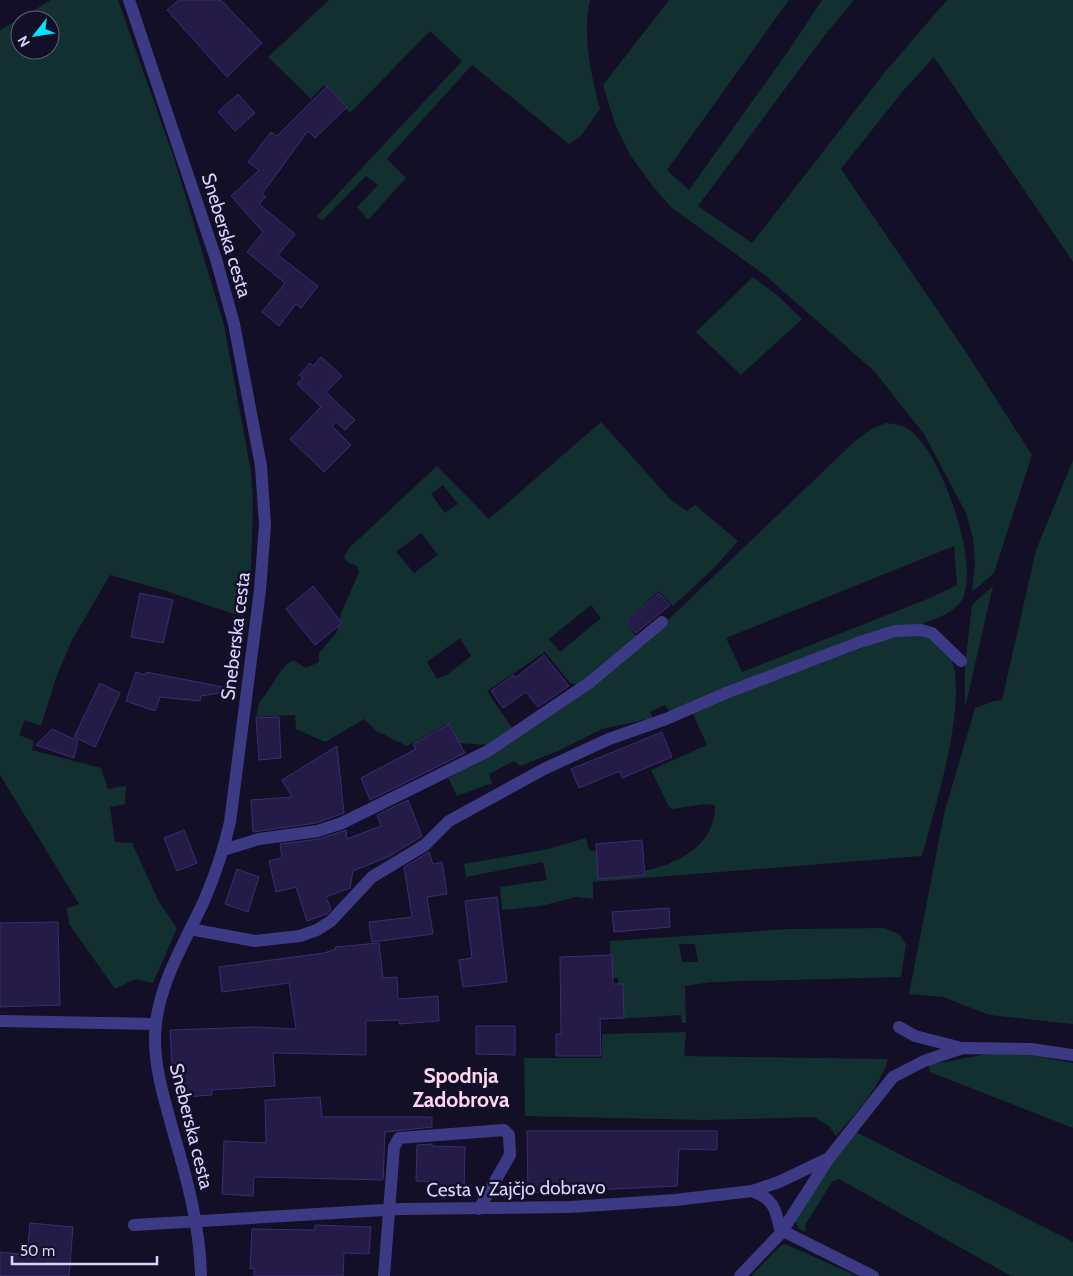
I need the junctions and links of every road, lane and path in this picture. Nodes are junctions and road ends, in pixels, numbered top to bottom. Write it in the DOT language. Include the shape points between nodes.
graph roads {
  1 [pos="128,0"];
  2 [pos="662,622"];
  3 [pos="961,661"];
  4 [pos="223,850"];
  5 [pos="190,929"];
  6 [pos="0,1021"];
  7 [pos="156,1024"];
  8 [pos="899,1027"];
  9 [pos="963,1048"];
  10 [pos="1073,1055"];
  11 [pos="829,1158"];
  12 [pos="752,1191"];
  13 [pos="479,1209"];
  14 [pos="390,1210"];
  15 [pos="196,1220"];
  16 [pos="134,1225"];
  17 [pos="782,1232"];
  18 [pos="201,1276"];
  19 [pos="384,1276"];
  20 [pos="740,1276"];
  21 [pos="873,1276"];
  1 -- 4 [label="street, Sneberska cesta" via="216,259 234,324 262,466 264,525 260,590 235,792"];
  2 -- 4 [label="street" via="588,683 488,751 342,823 318,831 259,839"];
  3 -- 5 [label="street" via="932,633 922,630 895,630 860,642 544,768 449,821 425,845 372,877 331,921 317,930 300,936 255,941"];
  4 -- 5 [label="street, Sneberska cesta"];
  5 -- 7 [label="street, Sneberska cesta" via="166,983"];
  6 -- 7 [label="street"];
  7 -- 15 [label="street, Sneberska cesta" via="158,1076"];
  8 -- 9 [label="street" via="915,1036"];
  9 -- 10 [label="street, Cesta v Zajčjo dobravo" via="1031,1049"];
  9 -- 11 [label="street, Cesta v Zajčjo dobravo" via="930,1058 894,1077"];
  11 -- 12 [label="street, Cesta v Zajčjo dobravo"];
  11 -- 17 [label="street, Cesta v Zajčjo dobravo"];
  12 -- 13 [label="street, Cesta v Zajčjo dobravo" via="570,1207"];
  12 -- 17 [label="street" via="765,1196 771,1203"];
  13 -- 14 [label="street, Cesta v Zajčjo dobravo"];
  13 -- 14 [label="street" via="510,1155 509,1135 504,1130 399,1138 394,1147"];
  14 -- 15 [label="street, Cesta v Zajčjo dobravo"];
  14 -- 19 [label="street"];
  15 -- 16 [label="street, Cesta v Zajčjo dobravo"];
  15 -- 18 [label="street, Sneberska cesta"];
  17 -- 20 [label="street, Cesta v Zajčjo dobravo"];
  17 -- 21 [label="street"];
}
